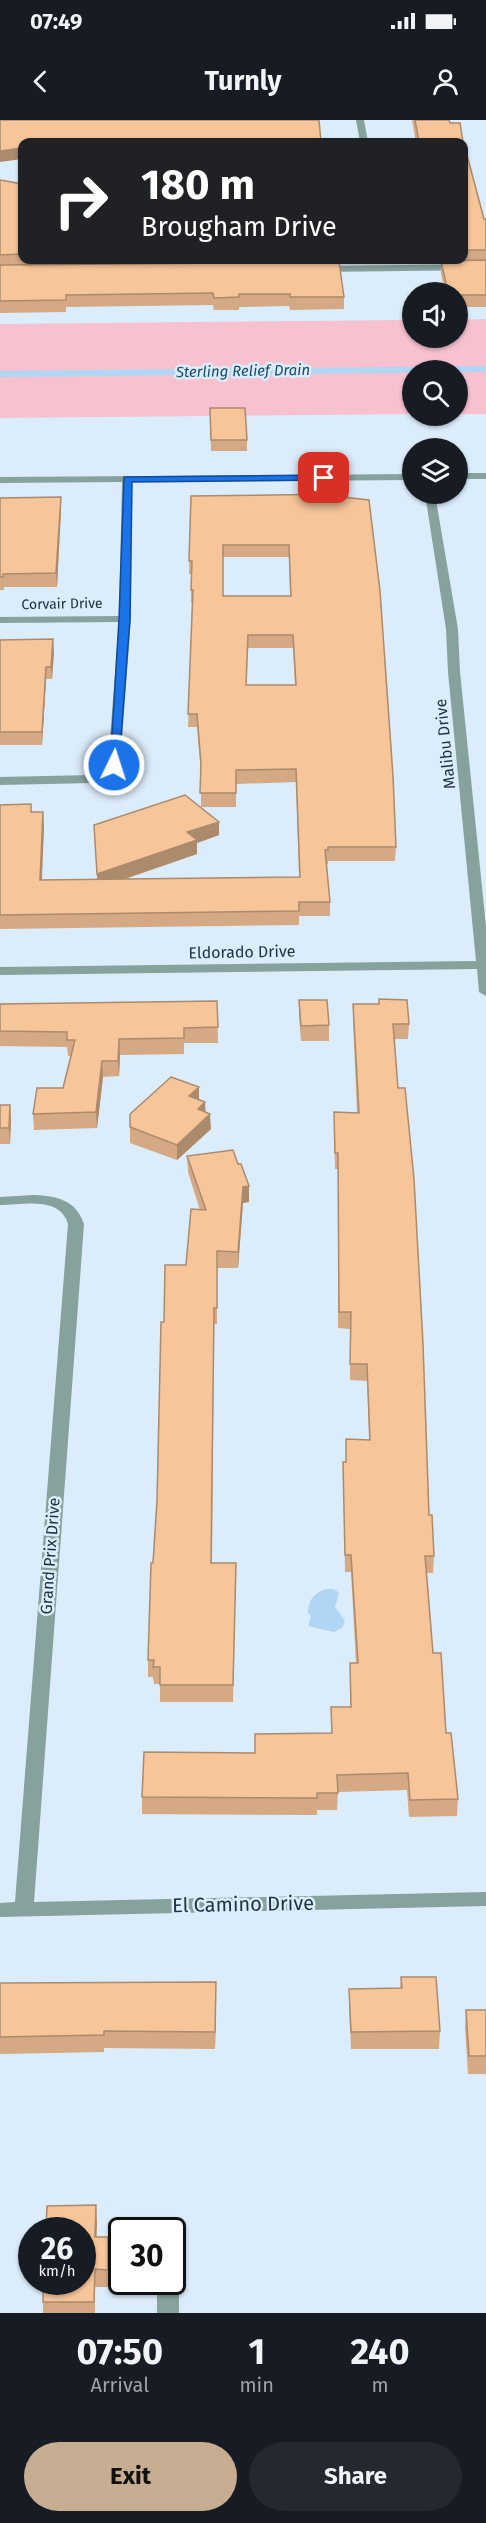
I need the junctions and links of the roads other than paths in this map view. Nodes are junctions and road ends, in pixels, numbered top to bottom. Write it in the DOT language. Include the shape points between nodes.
graph roads {
  1 [pos="360,120"];
  2 [pos="363,138"];
  3 [pos="383,264"];
  4 [pos="486,267"];
  5 [pos="312,269"];
  6 [pos="468,476"];
  7 [pos="486,476"];
  8 [pos="402,477"];
  9 [pos="127,479"];
  10 [pos="0,480"];
  11 [pos="432,504"];
  12 [pos="124,619"];
  13 [pos="0,620"];
  14 [pos="0,781"];
  15 [pos="484,965"];
  16 [pos="0,971"];
  17 [pos="486,992"];
  18 [pos="0,1202"];
  19 [pos="486,1899"];
  20 [pos="0,1910"];
  21 [pos="24,1910"];
  22 [pos="168,2295"];
  23 [pos="168,2313"];
  1 -- 2 [label="street"];
  3 -- 4 [label="street"];
  3 -- 5 [label="street"];
  6 -- 7 [label="street"];
  8 -- 9 [label="street"];
  9 -- 10 [label="street"];
  9 -- 12 [label="street"];
  11 -- 15 [label="street, Malibu Drive" via="452,629"];
  12 -- 13 [label="street, Corvair Drive"];
  12 -- 14 [label="street" via="114,765 104,775 81,780"];
  15 -- 16 [label="street, Eldorado Drive"];
  15 -- 17 [label="street, Malibu Drive"];
  18 -- 21 [label="street, Grand Prix Drive" via="55,1202 68,1206 76,1224"];
  19 -- 21 [label="street, El Camino Drive"];
  20 -- 21 [label="street, El Camino Drive"];
  22 -- 23 [label="street"];
}
